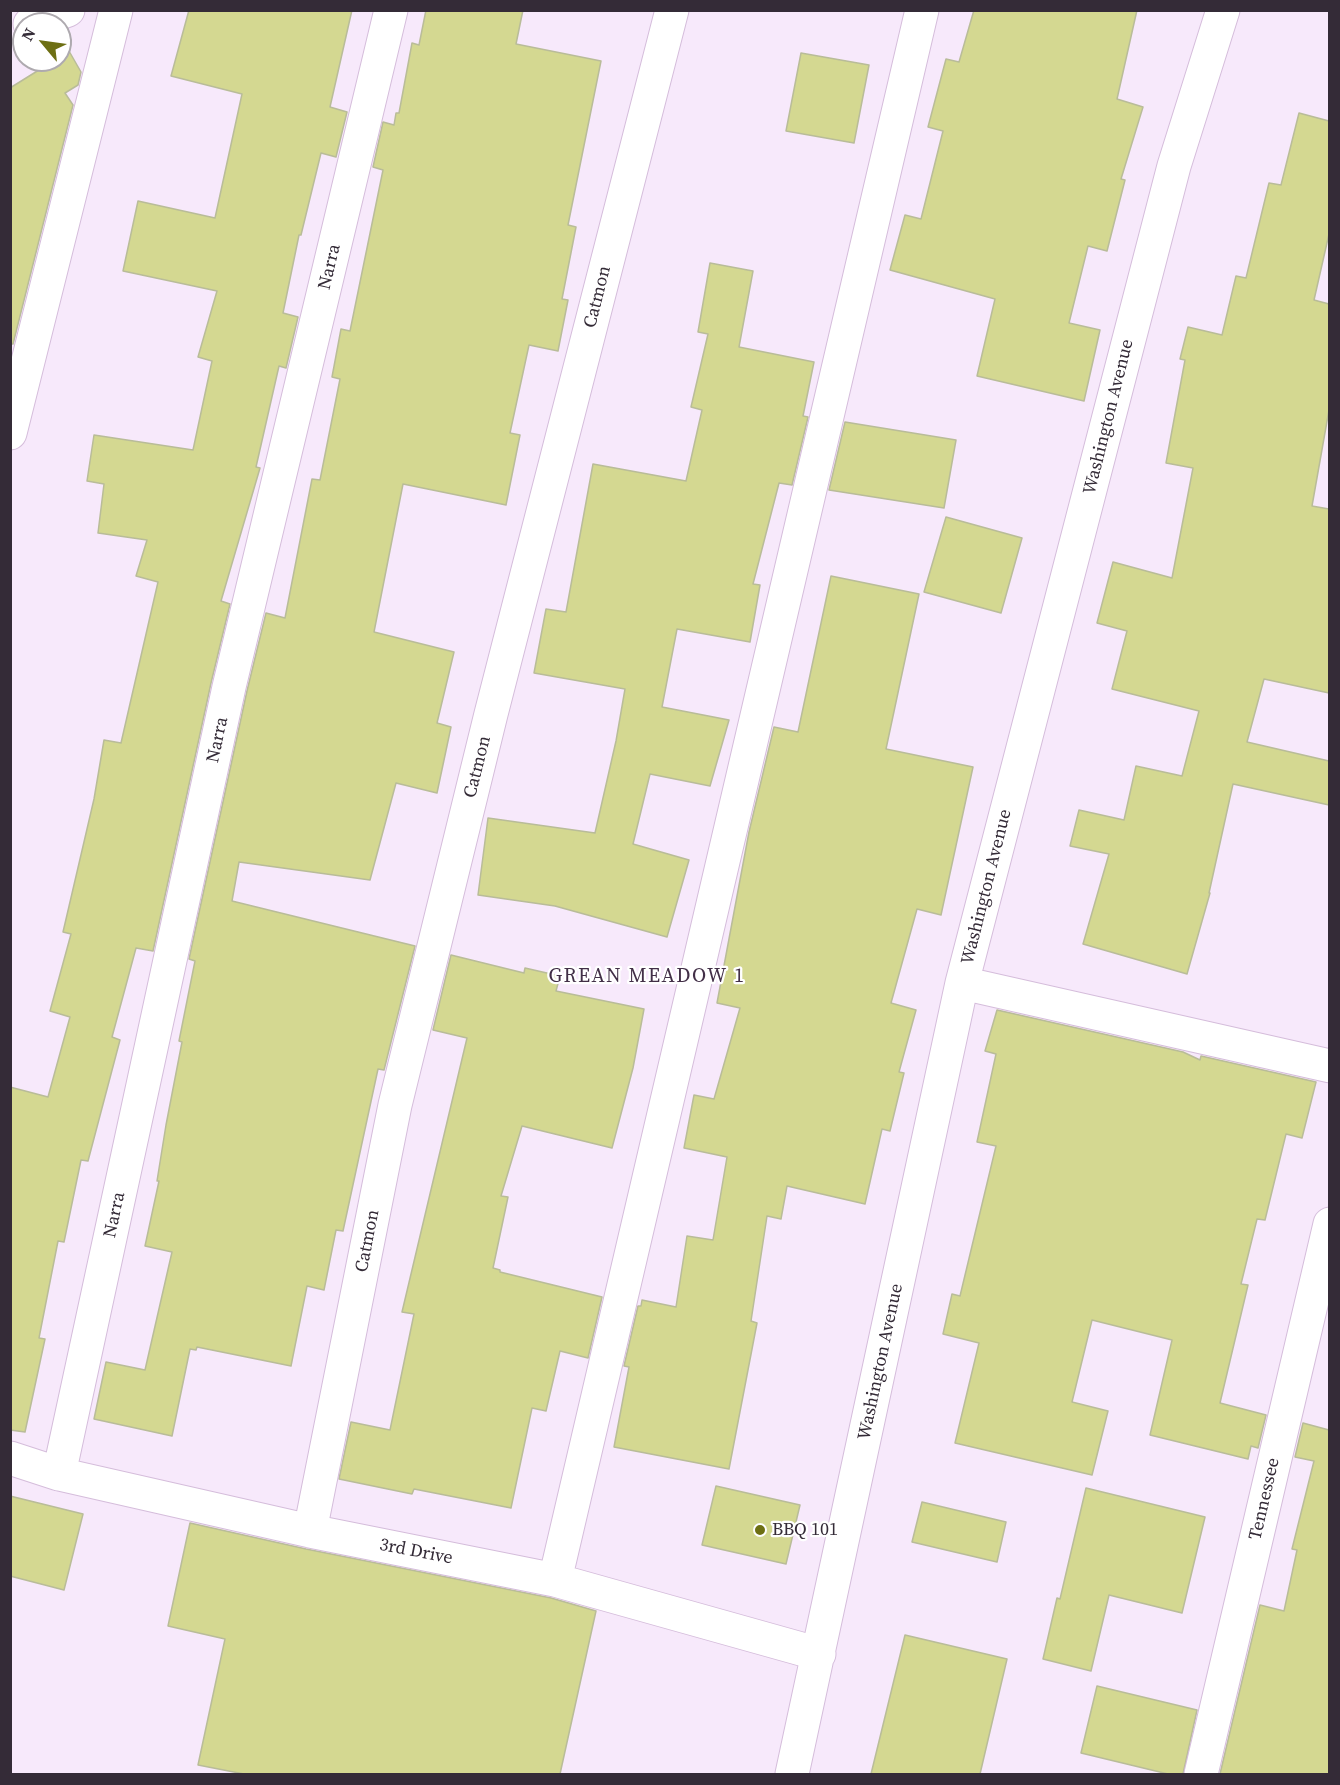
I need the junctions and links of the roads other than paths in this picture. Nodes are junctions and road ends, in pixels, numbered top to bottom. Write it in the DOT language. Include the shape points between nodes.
graph roads {
  1 [pos="116,10"];
  2 [pos="391,10"];
  3 [pos="672,10"];
  4 [pos="922,10"];
  5 [pos="1223,10"];
  6 [pos="10,433"];
  7 [pos="962,984"];
  8 [pos="1329,1066"];
  9 [pos="1329,1224"];
  10 [pos="10,1458"];
  11 [pos="59,1473"];
  12 [pos="310,1531"];
  13 [pos="555,1580"];
  14 [pos="819,1654"];
  15 [pos="792,1774"];
  16 [pos="1201,1774"];
  1 -- 6 [label="street"];
  2 -- 11 [label="street, Narra" via="229,687"];
  3 -- 12 [label="street, Catmon" via="395,1105"];
  4 -- 13 [label="street"];
  5 -- 7 [label="street, Washington Avenue" via="1173,166"];
  7 -- 8 [label="street"];
  7 -- 14 [label="street, Washington Avenue"];
  9 -- 16 [label="street, Tennessee"];
  10 -- 11 [label="street, 3rd Drive"];
  11 -- 12 [label="street, 3rd Drive"];
  12 -- 13 [label="street, 3rd Drive"];
  13 -- 14 [label="street, 3rd Drive"];
  14 -- 15 [label="street, Washington Avenue"];
}
